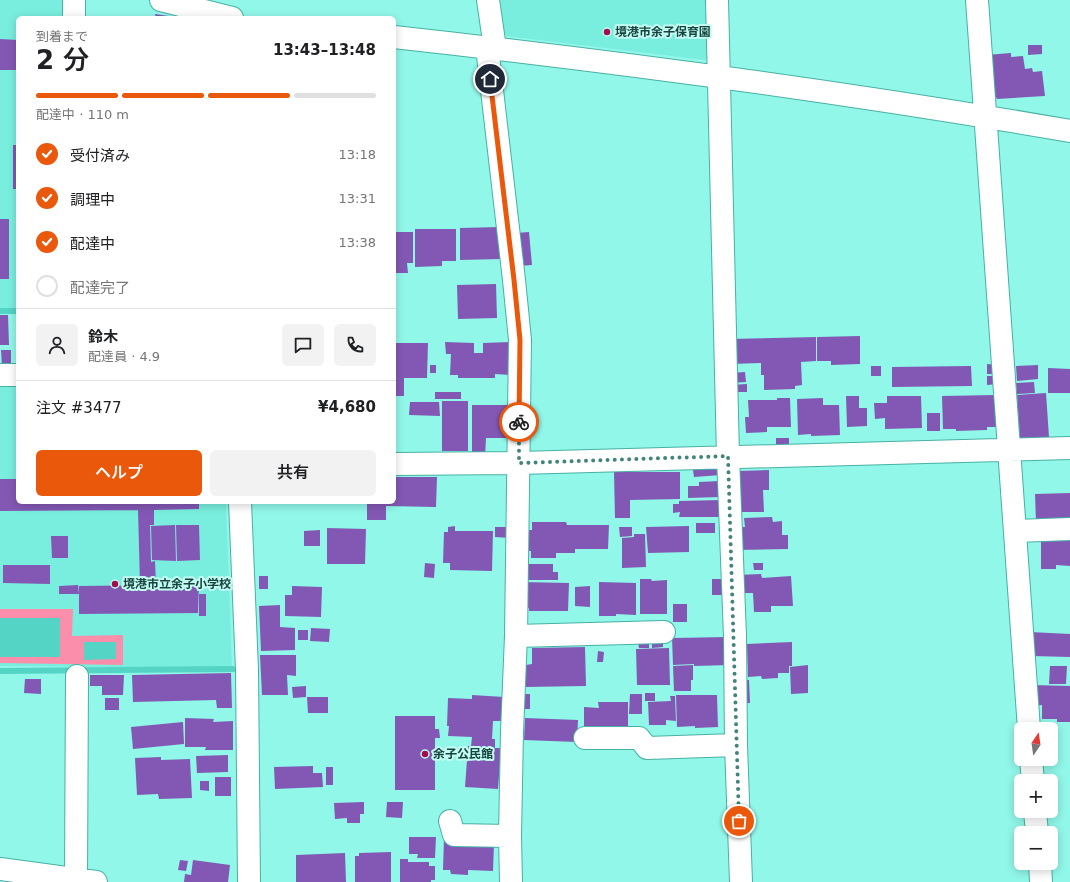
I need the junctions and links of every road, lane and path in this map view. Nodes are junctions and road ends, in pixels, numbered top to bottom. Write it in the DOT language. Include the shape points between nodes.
graph roads {
  1 [pos="74,0"];
  2 [pos="161,0"];
  3 [pos="232,0"];
  4 [pos="488,0"];
  5 [pos="717,0"];
  6 [pos="977,0"];
  7 [pos="74,16"];
  8 [pos="224,16"];
  9 [pos="232,16"];
  10 [pos="396,37"];
  11 [pos="491,48"];
  12 [pos="719,77"];
  13 [pos="986,116"];
  14 [pos="1070,131"];
  15 [pos="0,375"];
  16 [pos="16,375"];
  17 [pos="1070,448"];
  18 [pos="1010,449"];
  19 [pos="728,456"];
  20 [pos="519,463"];
  21 [pos="396,464"];
  22 [pos="240,504"];
  23 [pos="1070,530"];
  24 [pos="1016,531"];
  25 [pos="664,632"];
  26 [pos="516,636"];
  27 [pos="77,676"];
  28 [pos="1029,722"];
  29 [pos="585,738"];
  30 [pos="736,745"];
  31 [pos="450,821"];
  32 [pos="510,836"];
  33 [pos="0,869"];
  34 [pos="1040,870"];
  35 [pos="38,878"];
  36 [pos="86,881"];
  37 [pos="249,882"];
  38 [pos="511,882"];
  39 [pos="741,882"];
  40 [pos="1041,882"];
  1 -- 7 [label="street"];
  2 -- 8 [label="street"];
  3 -- 9 [label="street"];
  4 -- 11 [label="street"];
  5 -- 12 [label="street"];
  6 -- 13 [label="street"];
  10 -- 11 [label="street"];
  11 -- 12 [label="street"];
  11 -- 20 [label="street" via="520,340"];
  12 -- 13 [label="street"];
  12 -- 19 [label="street"];
  13 -- 14 [label="street"];
  13 -- 18 [label="street"];
  15 -- 16 [label="street"];
  17 -- 18 [label="street"];
  18 -- 19 [label="street"];
  18 -- 24 [label="street"];
  19 -- 20 [label="street"];
  19 -- 30 [label="street"];
  20 -- 21 [label="street"];
  20 -- 26 [label="street"];
  22 -- 37 [label="street" via="247,670"];
  23 -- 24 [label="street"];
  24 -- 28 [label="street"];
  25 -- 26 [label="street"];
  26 -- 32 [label="street"];
  27 -- 36 [label="street"];
  29 -- 30 [label="street" via="635,729 647,748"];
  30 -- 39 [label="street"];
  31 -- 32 [label="street" via="454,835"];
  32 -- 38 [label="street"];
  33 -- 35 [label="street"];
  34 -- 40 [label="street"];
  35 -- 36 [label="street"];
}
